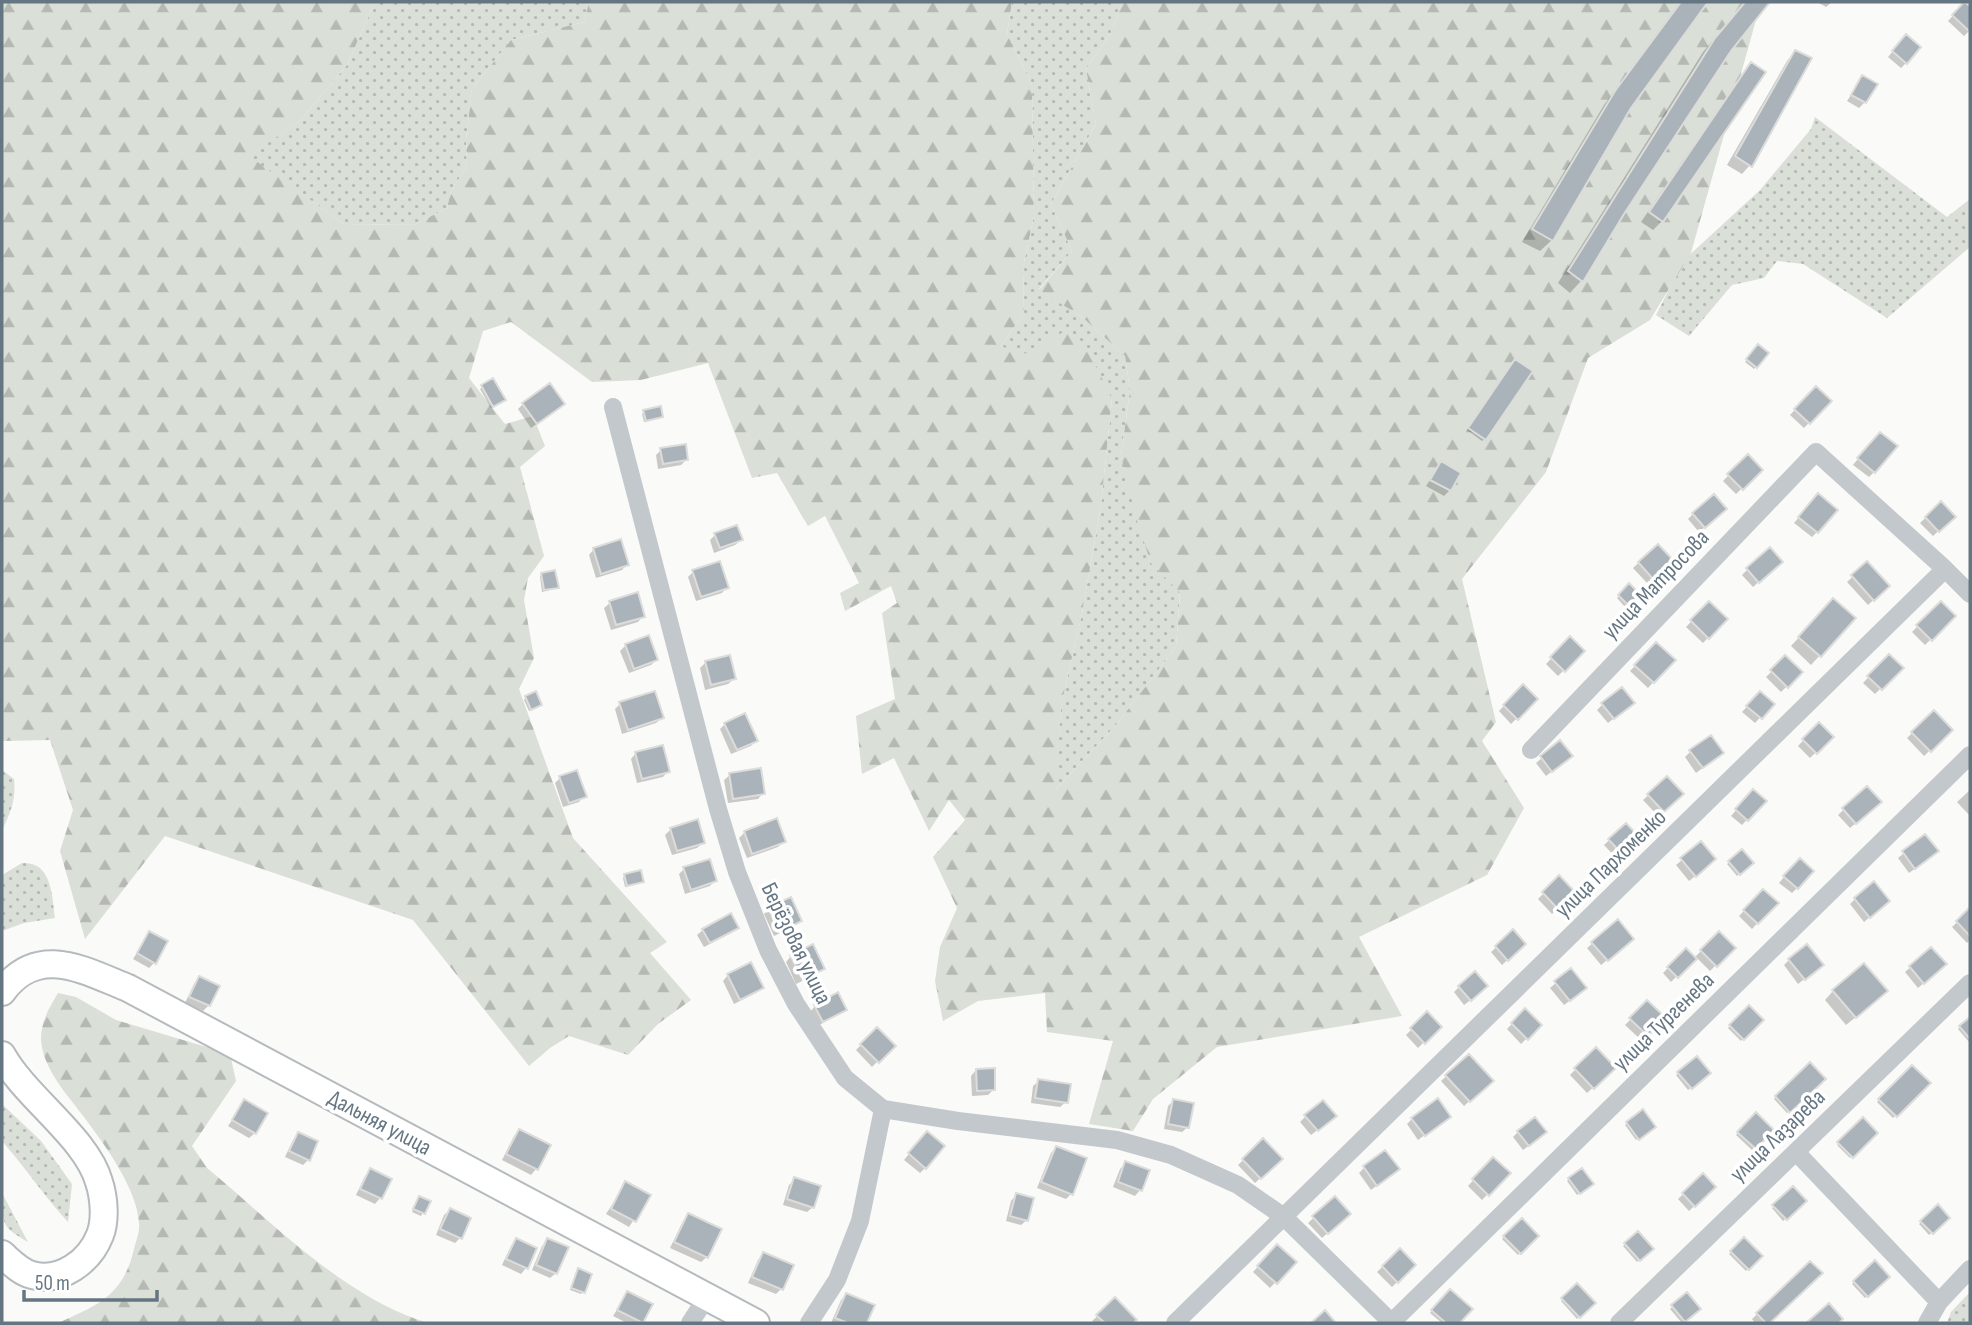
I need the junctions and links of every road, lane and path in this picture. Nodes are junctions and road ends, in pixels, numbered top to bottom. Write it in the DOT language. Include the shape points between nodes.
graph roads {
  1 [pos="613,407"];
  2 [pos="1945,569"];
  3 [pos="1970,594"];
  4 [pos="1531,750"];
  5 [pos="1970,754"];
  6 [pos="1970,983"];
  7 [pos="2,992"];
  8 [pos="2,1055"];
  9 [pos="883,1109"];
  10 [pos="1796,1152"];
  11 [pos="1284,1217"];
  12 [pos="2,1254"];
  13 [pos="1970,1269"];
  14 [pos="707,1297"];
  15 [pos="1938,1302"];
  16 [pos="691,1323"];
  17 [pos="756,1323"];
  18 [pos="809,1323"];
  19 [pos="1175,1323"];
  20 [pos="1392,1323"];
  21 [pos="1619,1323"];
  22 [pos="1927,1323"];
  1 -- 9 [label="street, Берёзовая улица" via="737,872 768,950 796,1004 845,1078"];
  2 -- 3 [label="street"];
  2 -- 4 [label="street, улица Матросова" via="1816,452"];
  2 -- 11 [label="street, улица Пархоменко"];
  5 -- 20 [label="street, улица Тургенева"];
  6 -- 10 [label="street, улица Лазарева"];
  7 -- 14 [label="main road, Дальняя улица" via="18,975 47,963 74,967 128,988"];
  8 -- 12 [label="main road" via="23,1087 92,1163 102,1192 103,1216 101,1234 92,1249 66,1272 33,1275"];
  9 -- 11 [label="street" via="1128,1143 1171,1155 1238,1185"];
  9 -- 18 [label="street" via="860,1221 837,1280"];
  10 -- 15 [label="street"];
  10 -- 21 [label="street, улица Лазарева"];
  11 -- 19 [label="street, улица Пархоменко"];
  11 -- 20 [label="street"];
  13 -- 15 [label="street"];
  14 -- 16 [label="street"];
  14 -- 17 [label="main road, Дальняя улица"];
  15 -- 22 [label="street"];
}
